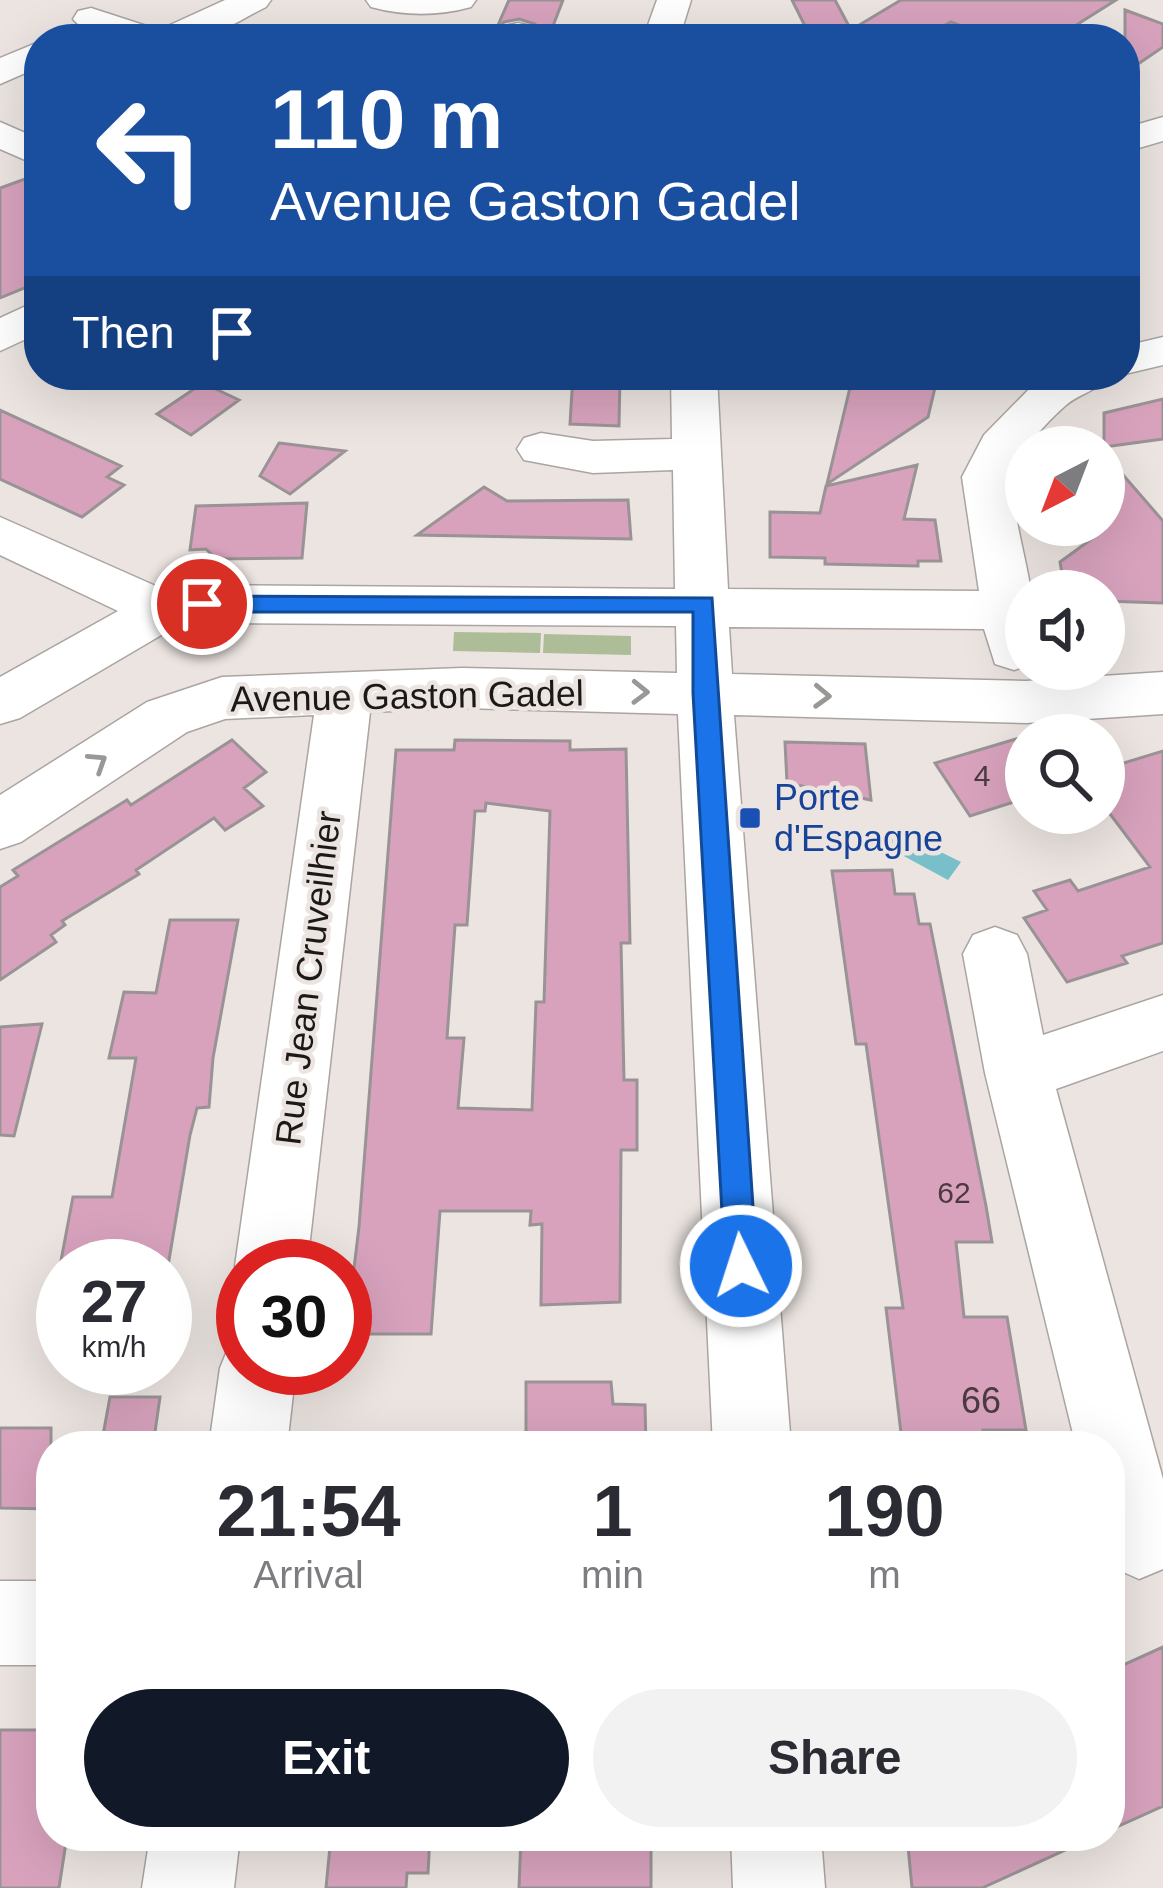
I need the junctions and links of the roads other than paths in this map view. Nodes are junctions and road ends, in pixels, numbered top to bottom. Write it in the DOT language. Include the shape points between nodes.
graph roads {
  1 [pos="250,0"];
  2 [pos="383,0"];
  3 [pos="394,0"];
  4 [pos="459,0"];
  5 [pos="201,24"];
  6 [pos="695,390"];
  7 [pos="1055,390"];
  8 [pos="541,449"];
  9 [pos="699,454"];
  10 [pos="0,534"];
  11 [pos="704,604"];
  12 [pos="162,610"];
  13 [pos="1005,610"];
  14 [pos="1023,690"];
  15 [pos="345,691"];
  16 [pos="705,693"];
  17 [pos="1163,693"];
  18 [pos="1026,701"];
  19 [pos="0,703"];
  20 [pos="0,825"];
  21 [pos="995,955"];
  22 [pos="1163,1023"];
  23 [pos="1018,1073"];
  24 [pos="274,1239"];
  25 [pos="255,1395"];
  26 [pos="250,1431"];
  27 [pos="751,1431"];
  28 [pos="1109,1431"];
  29 [pos="1125,1492"];
  30 [pos="1137,1539"];
  31 [pos="0,1623"];
  32 [pos="36,1623"];
  33 [pos="193,1851"];
  34 [pos="777,1851"];
  35 [pos="188,1888"];
  36 [pos="778,1888"];
  1 -- 5 [label="street"];
  2 -- 3 [label="street"];
  3 -- 4 [label="street"];
  6 -- 9 [label="street"];
  7 -- 13 [label="street" via="1009,435 988,477"];
  8 -- 9 [label="street" via="593,457"];
  9 -- 11 [label="street"];
  10 -- 12 [label="street"];
  11 -- 12 [label="street"];
  11 -- 13 [label="street"];
  11 -- 16 [label="street"];
  12 -- 19 [label="street"];
  14 -- 18 [label="street"];
  15 -- 16 [label="street, Avenue Gaston Gadel, one-way"];
  20 -- 15 [label="street, Avenue Gaston Gadel, one-way" via="167,717 222,698"];
  15 -- 24 [label="street, Rue Jean Cruveilhier"];
  16 -- 18 [label="street, Avenue Gaston Gadel, one-way"];
  16 -- 27 [label="street"];
  17 -- 18 [label="street, Avenue Gaston Gadel"];
  21 -- 23 [label="street"];
  22 -- 23 [label="street"];
  23 -- 28 [label="street"];
  25 -- 26 [label="street"];
  29 -- 30 [label="street"];
  31 -- 32 [label="street"];
  33 -- 35 [label="street"];
  34 -- 36 [label="street"];
}
